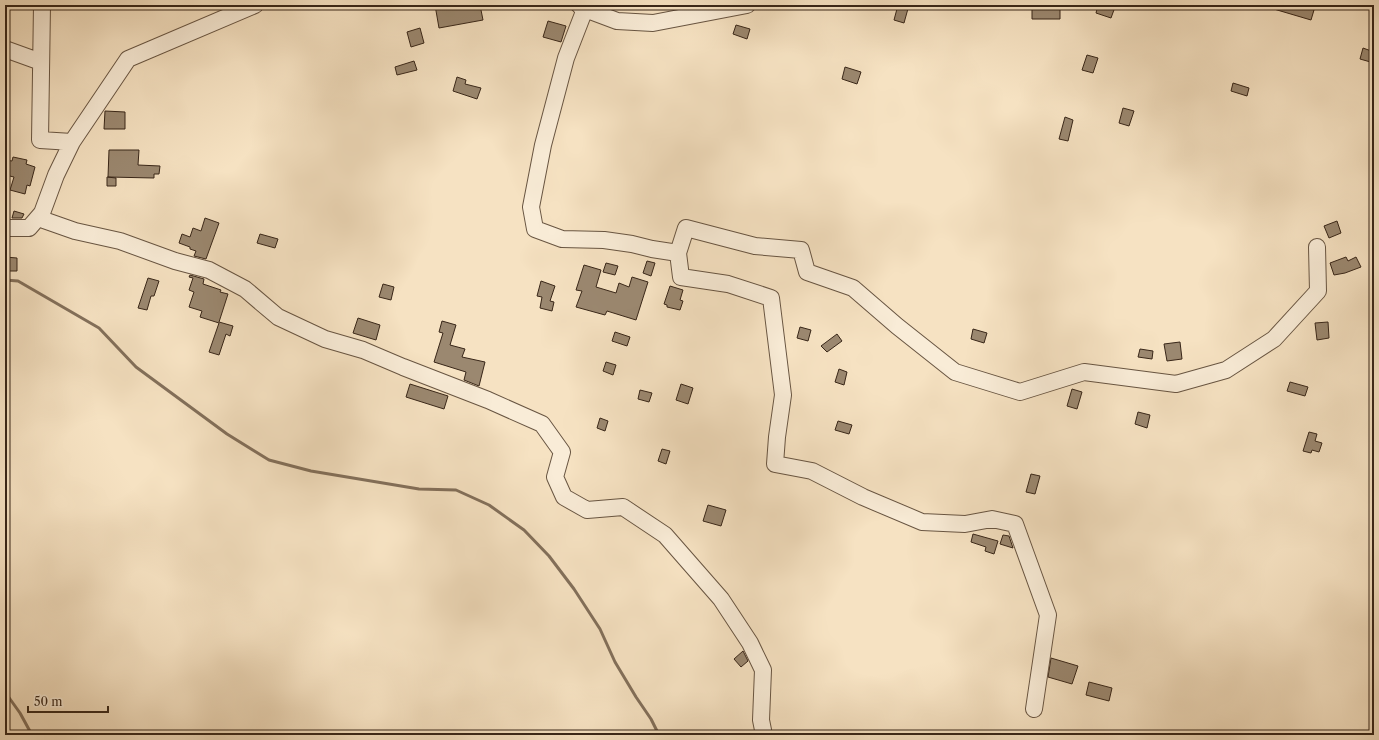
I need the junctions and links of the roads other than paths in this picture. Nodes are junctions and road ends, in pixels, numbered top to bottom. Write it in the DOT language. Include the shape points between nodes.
graph roads {
  1 [pos="42,5"];
  2 [pos="255,5"];
  3 [pos="747,5"];
  4 [pos="582,7"];
  5 [pos="5,49"];
  6 [pos="41,62"];
  7 [pos="72,142"];
  8 [pos="38,218"];
  9 [pos="5,228"];
  10 [pos="1317,247"];
  11 [pos="678,253"];
  12 [pos="1034,709"];
  13 [pos="764,735"];
  1 -- 6 [label="street"];
  2 -- 7 [label="street" via="128,59"];
  3 -- 4 [label="street" via="653,23 617,21"];
  4 -- 11 [label="street" via="543,145 531,207 535,229 562,238 604,240"];
  5 -- 6 [label="street"];
  6 -- 7 [label="street" via="40,140"];
  7 -- 8 [label="street"];
  8 -- 9 [label="street" via="29,228"];
  8 -- 13 [label="street" via="209,270 245,289 278,317 325,339 363,350 542,424 562,452 556,477 564,497 587,510 623,507 665,535 721,599 750,643 763,670 761,720"];
  10 -- 11 [label="street" via="1318,291 1274,339 1226,370 1176,384 1084,372 1020,392 955,372 853,288 807,272 801,250 755,246 686,228"];
  11 -- 12 [label="street" via="681,277 728,284 771,298 783,395 775,464 812,472 922,522 965,524 992,519 1016,524 1048,615"];
}
